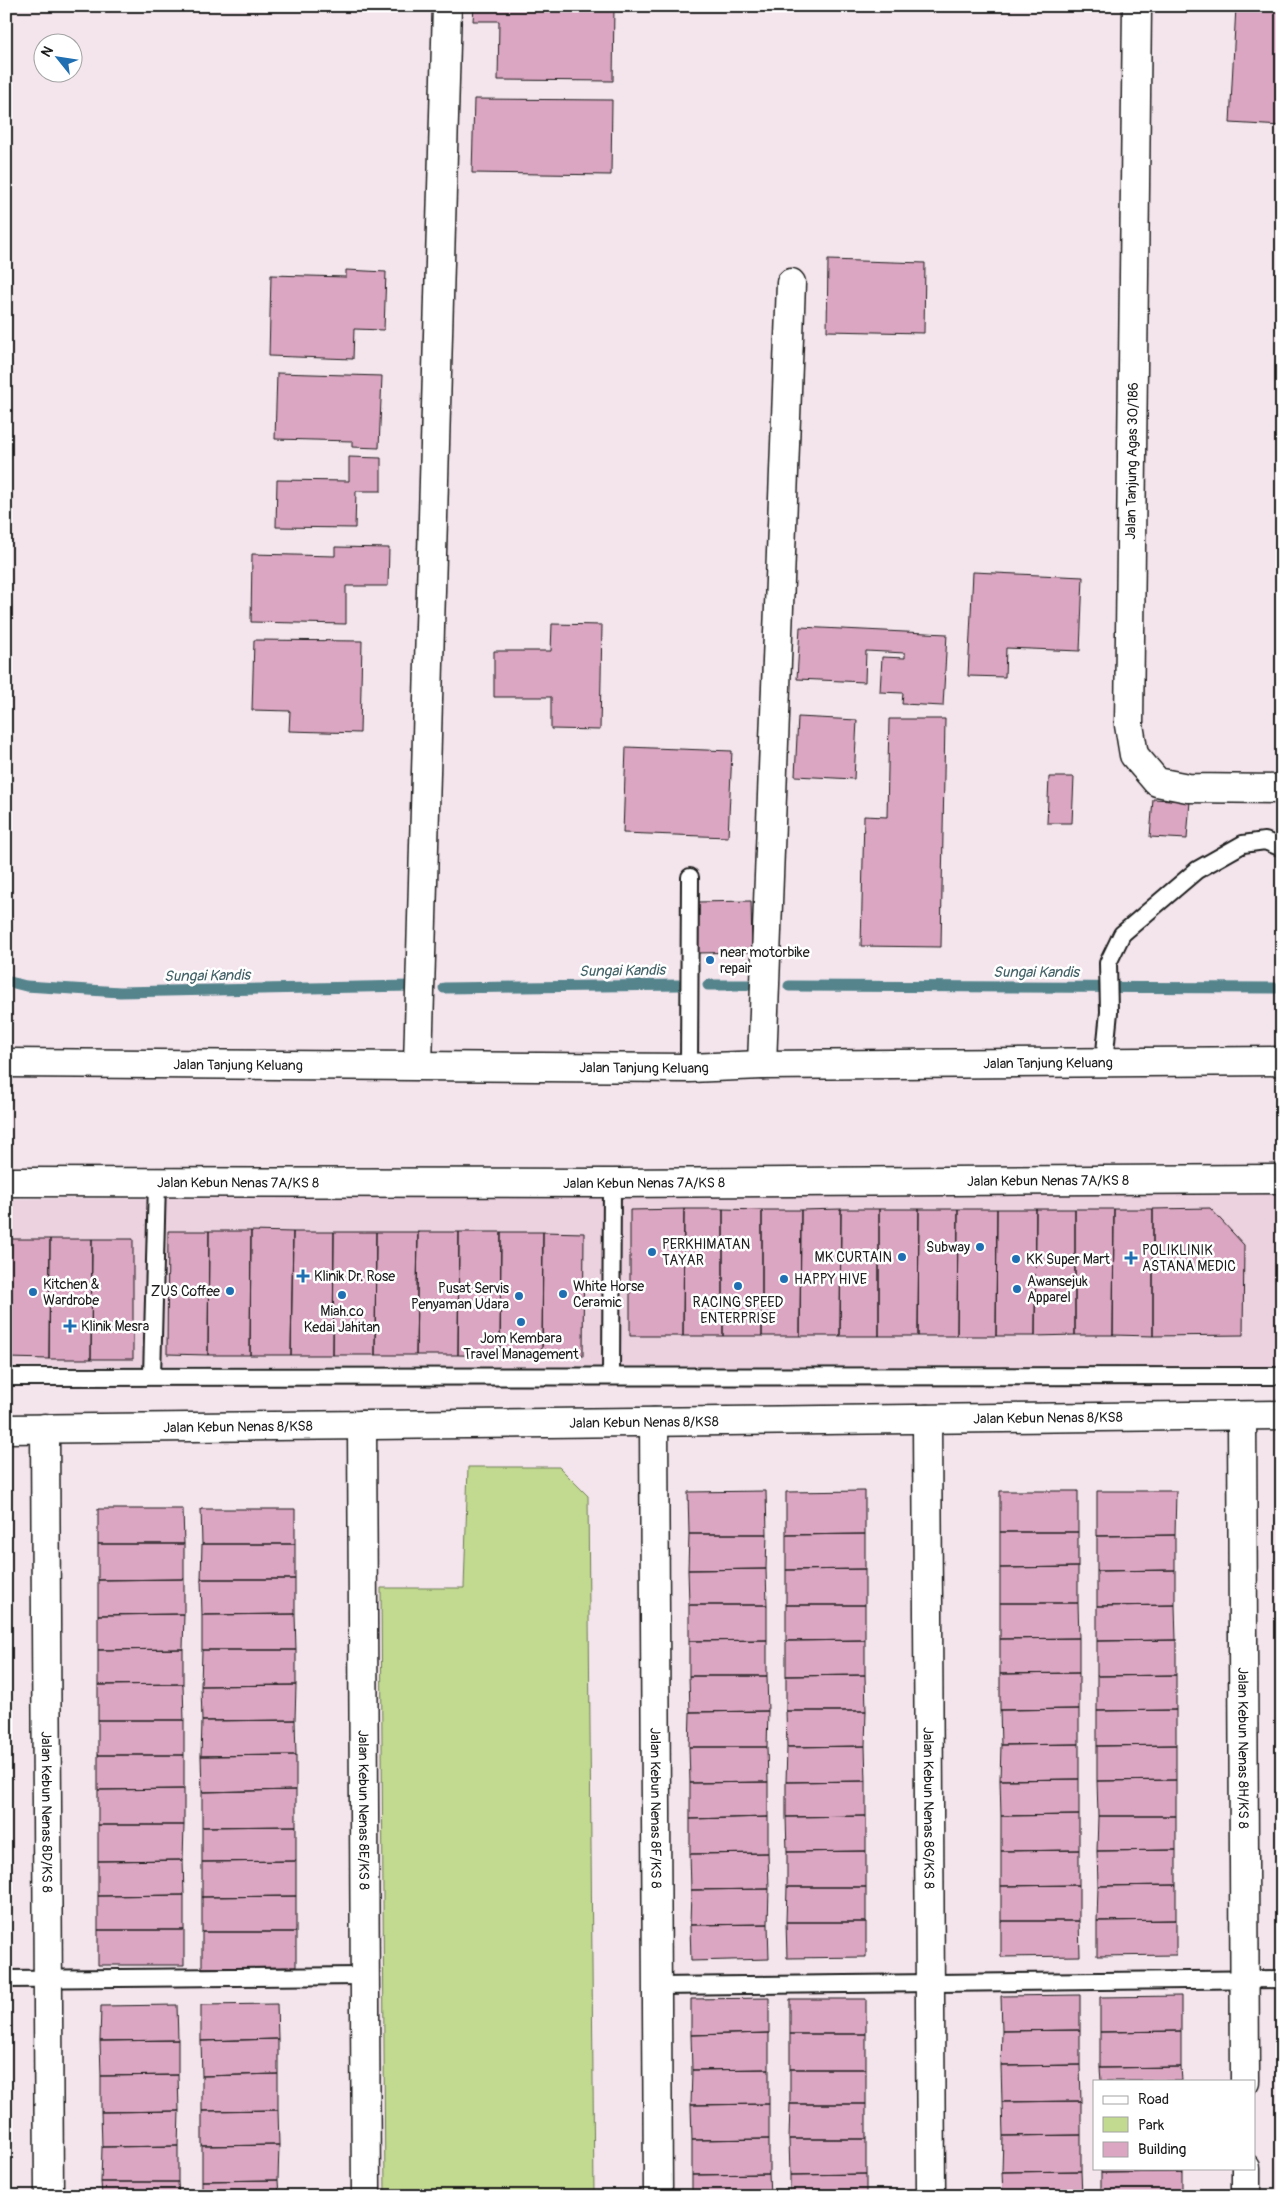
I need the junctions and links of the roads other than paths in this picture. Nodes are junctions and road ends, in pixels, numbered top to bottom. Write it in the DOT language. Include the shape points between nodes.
graph roads {
  1 [pos="448,6"];
  2 [pos="1137,6"];
  3 [pos="791,283"];
  4 [pos="1282,789"];
  5 [pos="1282,848"];
  6 [pos="690,876"];
  7 [pos="1282,1060"];
  8 [pos="1104,1062"];
  9 [pos="6,1063"];
  10 [pos="762,1065"];
  11 [pos="418,1066"];
  12 [pos="689,1068"];
  13 [pos="1282,1179"];
  14 [pos="6,1182"];
  15 [pos="157,1182"];
  16 [pos="612,1184"];
  17 [pos="611,1376"];
  18 [pos="1282,1376"];
  19 [pos="6,1377"];
  20 [pos="152,1377"];
  21 [pos="1282,1415"];
  22 [pos="1242,1416"];
  23 [pos="927,1419"];
  24 [pos="654,1422"];
  25 [pos="362,1425"];
  26 [pos="45,1428"];
  27 [pos="6,1429"];
  28 [pos="365,1976"];
  29 [pos="48,1979"];
  30 [pos="1282,1979"];
  31 [pos="6,1980"];
  32 [pos="1244,1980"];
  33 [pos="930,1983"];
  34 [pos="657,1986"];
  35 [pos="1245,2080"];
  36 [pos="1246,2170"];
  37 [pos="49,2196"];
  38 [pos="366,2196"];
  39 [pos="658,2196"];
  40 [pos="931,2196"];
  41 [pos="1246,2196"];
  1 -- 11 [label="street"];
  2 -- 4 [label="street, Jalan Tanjung Agas 30/186" via="1129,725 1134,755 1157,782 1188,788"];
  3 -- 10 [label="street"];
  5 -- 8 [label="lane" via="1265,841 1243,844 1197,870 1122,934 1108,963 1109,1012"];
  6 -- 12 [label="lane"];
  7 -- 8 [label="street, Jalan Tanjung Keluang"];
  8 -- 10 [label="street, Jalan Tanjung Keluang"];
  9 -- 11 [label="street, Jalan Tanjung Keluang"];
  10 -- 12 [label="street, Jalan Tanjung Keluang"];
  11 -- 12 [label="street, Jalan Tanjung Keluang"];
  13 -- 16 [label="street, Jalan Kebun Nenas 7A/KS 8"];
  14 -- 15 [label="street, Jalan Kebun Nenas 7A/KS 8"];
  15 -- 16 [label="street, Jalan Kebun Nenas 7A/KS 8"];
  15 -- 20 [label="lane"];
  16 -- 17 [label="lane"];
  17 -- 18 [label="lane"];
  17 -- 20 [label="lane"];
  19 -- 20 [label="lane"];
  21 -- 22 [label="street, Jalan Kebun Nenas 8/KS8"];
  22 -- 23 [label="street, Jalan Kebun Nenas 8/KS8"];
  22 -- 32 [label="street, Jalan Kebun Nenas 8H/KS 8"];
  23 -- 24 [label="street, Jalan Kebun Nenas 8/KS8"];
  23 -- 33 [label="street, Jalan Kebun Nenas 8G/KS 8"];
  24 -- 25 [label="street, Jalan Kebun Nenas 8/KS8"];
  24 -- 34 [label="street, Jalan Kebun Nenas 8F/KS 8"];
  25 -- 26 [label="street, Jalan Kebun Nenas 8/KS8"];
  25 -- 28 [label="street, Jalan Kebun Nenas 8E/KS 8"];
  26 -- 27 [label="street, Jalan Kebun Nenas 8/KS8"];
  26 -- 29 [label="street, Jalan Kebun Nenas 8D/KS 8"];
  28 -- 29 [label="lane"];
  28 -- 38 [label="street, Jalan Kebun Nenas 8E/KS 8"];
  29 -- 31 [label="lane"];
  29 -- 37 [label="street, Jalan Kebun Nenas 8D/KS 8"];
  30 -- 32 [label="lane"];
  32 -- 33 [label="lane"];
  32 -- 35 [label="street, Jalan Kebun Nenas 8H/KS 8"];
  33 -- 34 [label="lane"];
  33 -- 40 [label="street, Jalan Kebun Nenas 8G/KS 8"];
  34 -- 39 [label="street, Jalan Kebun Nenas 8F/KS 8"];
  36 -- 41 [label="street"];
}
